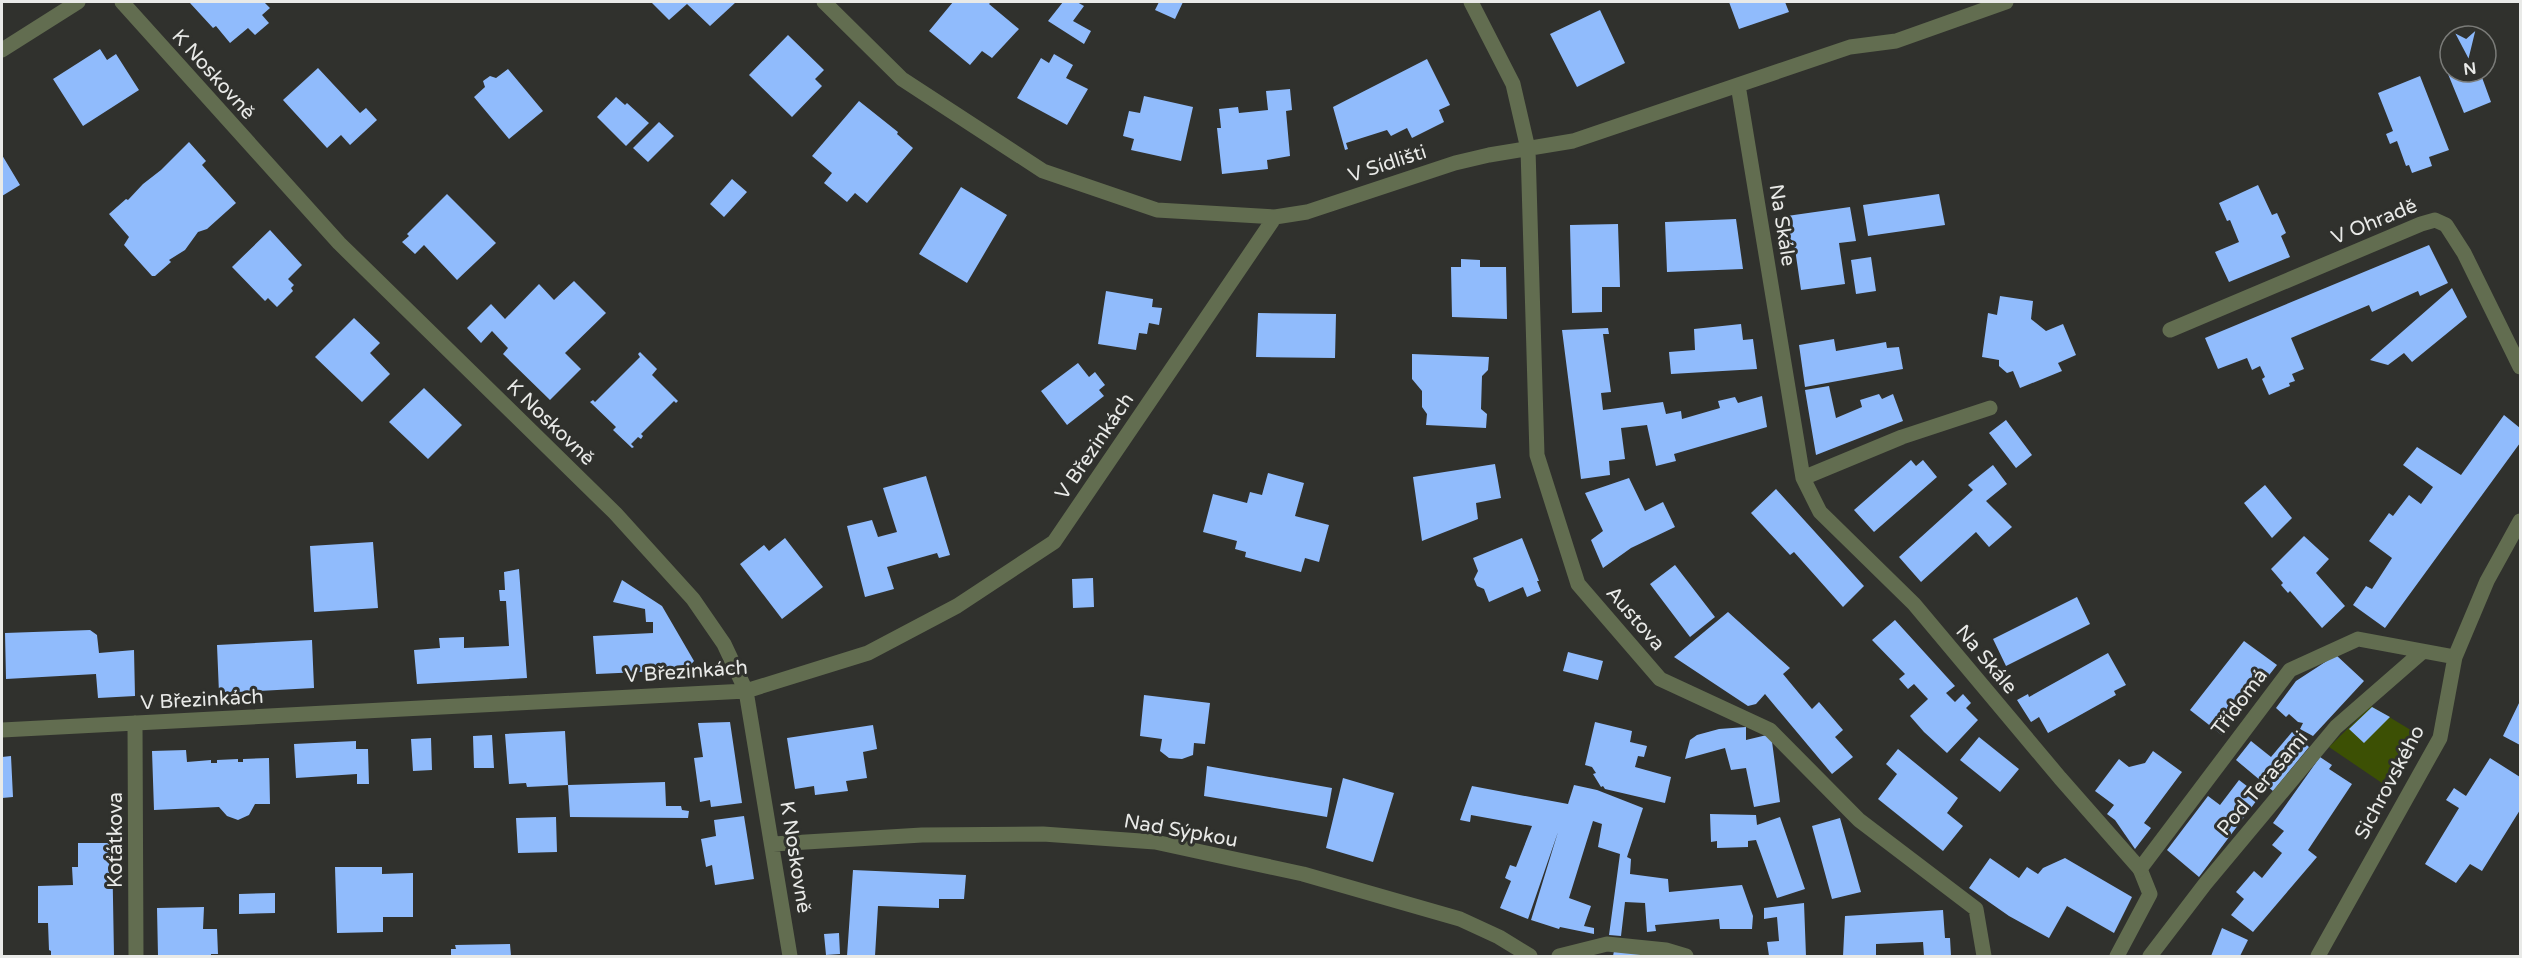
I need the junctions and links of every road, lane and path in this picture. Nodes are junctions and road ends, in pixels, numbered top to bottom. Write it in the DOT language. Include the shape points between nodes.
graph roads {
  1 [pos="78,2"];
  2 [pos="122,2"];
  3 [pos="824,2"];
  4 [pos="1471,2"];
  5 [pos="2007,2"];
  6 [pos="2,50"];
  7 [pos="1738,85"];
  8 [pos="1528,149"];
  9 [pos="1275,217"];
  10 [pos="2170,330"];
  11 [pos="2520,367"];
  12 [pos="1990,408"];
  13 [pos="1803,478"];
  14 [pos="2520,521"];
  15 [pos="2422,652"];
  16 [pos="2455,657"];
  17 [pos="746,691"];
  18 [pos="135,723"];
  19 [pos="2,730"];
  20 [pos="773,844"];
  21 [pos="2140,869"];
  22 [pos="136,957"];
  23 [pos="790,957"];
  24 [pos="1530,957"];
  25 [pos="1559,957"];
  26 [pos="1686,957"];
  27 [pos="1984,957"];
  28 [pos="2116,957"];
  29 [pos="2150,957"];
  30 [pos="2318,957"];
  1 -- 6 [label="street"];
  2 -- 17 [label="street, K Noskovně" via="339,243 615,513 693,599 724,644"];
  3 -- 9 [label="street, V Sídlišti" via="902,79 1043,171 1157,210"];
  4 -- 8 [label="street, Austova" via="1513,84"];
  5 -- 7 [label="street, V Sídlišti" via="1896,41 1850,47"];
  7 -- 8 [label="street, V Sídlišti" via="1572,141"];
  7 -- 13 [label="street, Na Skále"];
  8 -- 9 [label="street, V Sídlišti" via="1455,163 1307,212"];
  8 -- 27 [label="street, Austova" via="1537,456 1578,584 1660,679 1770,730 1859,820 1976,909"];
  9 -- 17 [label="street, V Březinkách" via="1054,542 957,606 868,653"];
  10 -- 11 [label="street, V Ohradě" via="2434,220 2446,225 2464,253"];
  12 -- 13 [label="street" via="1902,437"];
  13 -- 21 [label="street, Na Skále" via="1820,512 1914,604"];
  14 -- 16 [label="street, Sichrovského" via="2487,581"];
  15 -- 16 [label="street, Třídomá"];
  15 -- 21 [label="street, Třídomá" via="2358,639 2290,670"];
  15 -- 29 [label="street, Pod Terasami" via="2336,727 2205,884"];
  16 -- 30 [label="street, Sichrovského" via="2440,738"];
  17 -- 18 [label="street, V Březinkách"];
  17 -- 20 [label="street, K Noskovně"];
  18 -- 19 [label="street, V Březinkách"];
  18 -- 22 [label="street, Koťátkova"];
  20 -- 23 [label="street, K Noskovně"];
  20 -- 24 [label="street, Nad Sýpkou" via="922,835 1043,834 1155,842 1304,874 1460,919"];
  21 -- 28 [label="street" via="2150,894"];
  25 -- 26 [label="street" via="1607,944 1665,950"];
}
